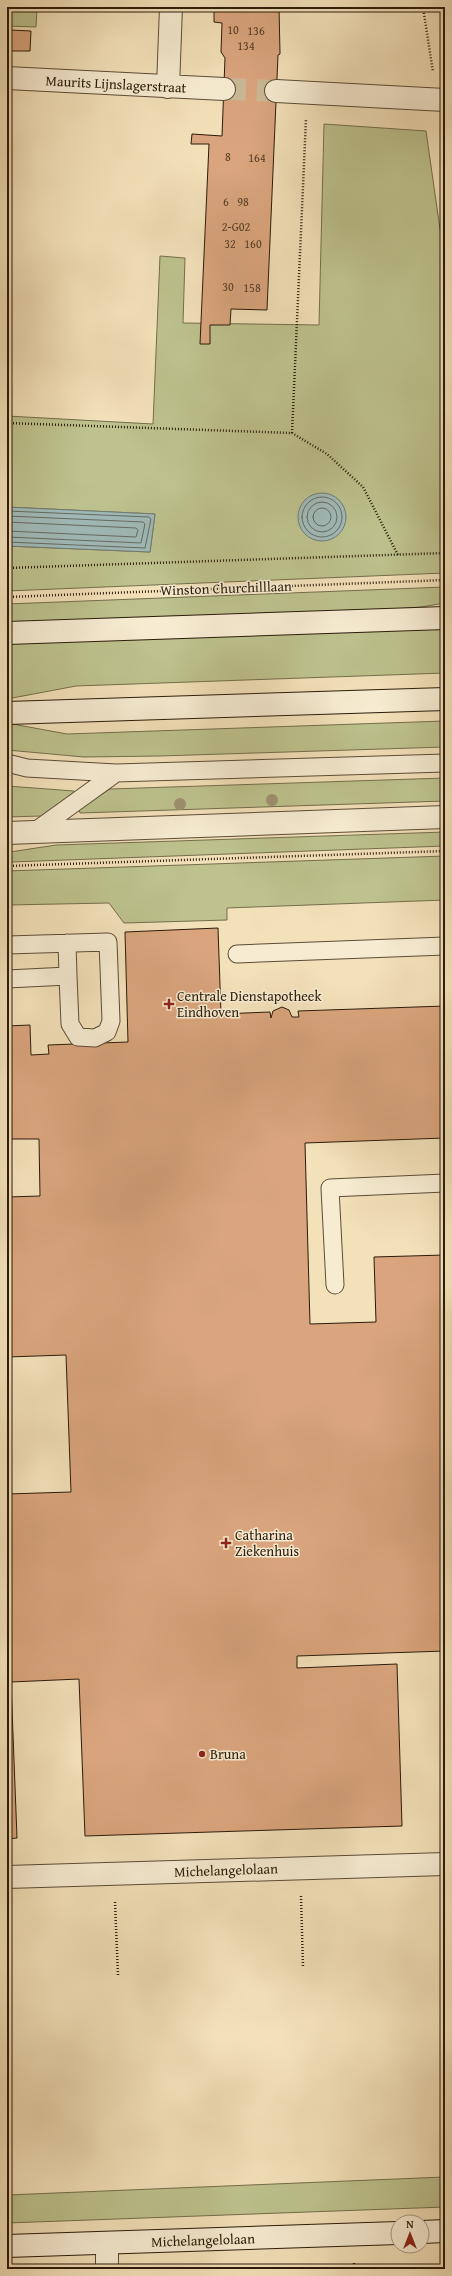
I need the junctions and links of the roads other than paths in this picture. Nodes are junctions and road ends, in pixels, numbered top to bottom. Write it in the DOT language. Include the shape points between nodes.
graph roads {
  1 [pos="171,7"];
  2 [pos="7,78"];
  3 [pos="168,87"];
  4 [pos="224,89"];
  5 [pos="276,91"];
  6 [pos="445,100"];
  7 [pos="445,618"];
  8 [pos="7,633"];
  9 [pos="445,699"];
  10 [pos="7,713"];
  11 [pos="7,763"];
  12 [pos="445,763"];
  13 [pos="27,768"];
  14 [pos="7,771"];
  15 [pos="116,773"];
  16 [pos="445,817"];
  17 [pos="34,832"];
  18 [pos="7,833"];
  19 [pos="67,943"];
  20 [pos="7,945"];
  21 [pos="445,946"];
  22 [pos="237,954"];
  23 [pos="68,976"];
  24 [pos="7,979"];
  25 [pos="445,1183"];
  26 [pos="335,1285"];
  27 [pos="445,1864"];
  28 [pos="7,1877"];
  29 [pos="445,2231"];
  30 [pos="430,2232"];
  31 [pos="390,2233"];
  32 [pos="106,2243"];
  33 [pos="7,2246"];
  34 [pos="107,2269"];
  1 -- 3 [label="street"];
  2 -- 3 [label="street, Maurits Lijnslagerstraat"];
  3 -- 4 [label="street, Maurits Lijnslagerstraat"];
  5 -- 6 [label="street"];
  7 -- 8 [label="street"];
  9 -- 10 [label="street"];
  11 -- 13 [label="lane"];
  12 -- 15 [label="lane"];
  13 -- 14 [label="lane"];
  13 -- 15 [label="lane"];
  15 -- 17 [label="lane"];
  16 -- 17 [label="street"];
  17 -- 18 [label="street"];
  19 -- 20 [label="lane"];
  19 -- 23 [label="lane"];
  19 -- 23 [label="lane" via="108,942 111,1021 107,1032 95,1038 78,1037 70,1024"];
  21 -- 22 [label="lane"];
  23 -- 24 [label="lane"];
  25 -- 26 [label="lane" via="330,1188"];
  27 -- 28 [label="street, Michelangelolaan"];
  29 -- 30 [label="street"];
  31 -- 32 [label="street, Michelangelolaan"];
  32 -- 33 [label="street, Michelangelolaan"];
  32 -- 34 [label="street"];
}
